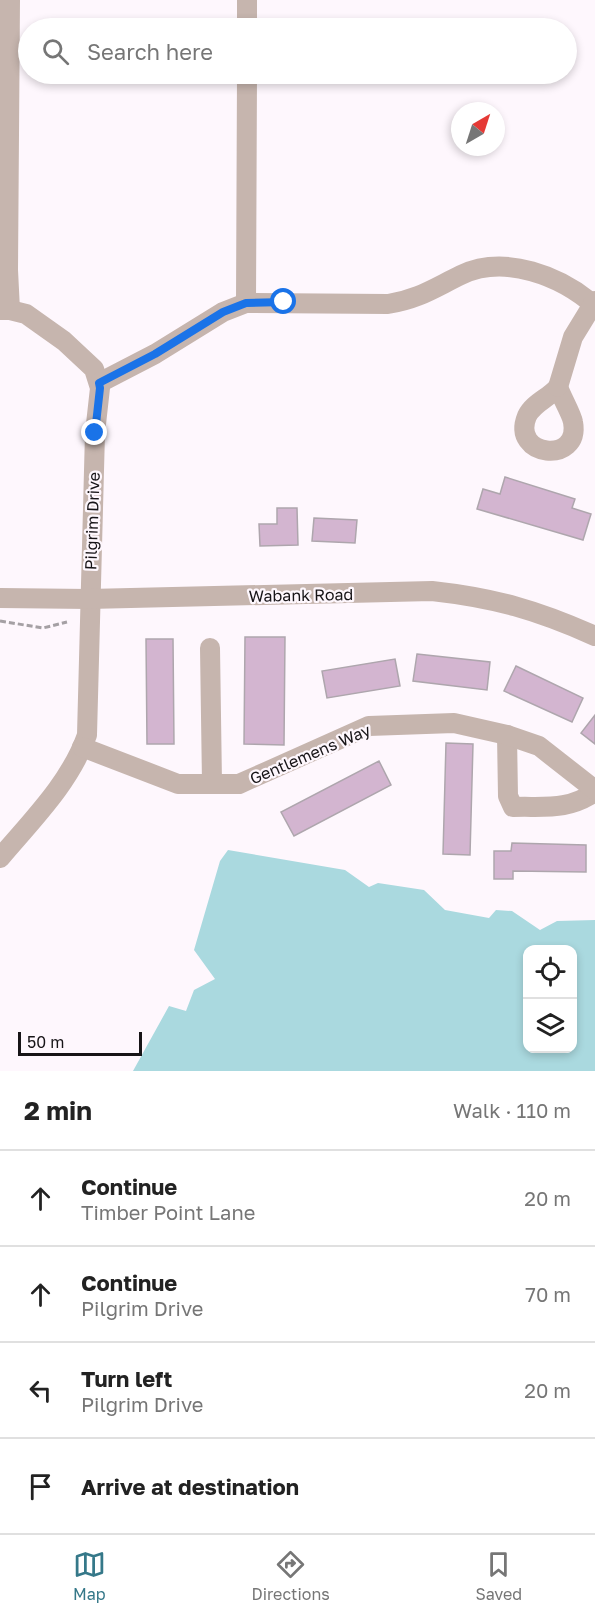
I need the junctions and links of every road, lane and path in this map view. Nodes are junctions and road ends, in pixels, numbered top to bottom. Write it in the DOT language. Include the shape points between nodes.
graph roads {
  1 [pos="10,0"];
  2 [pos="247,0"];
  3 [pos="247,18"];
  4 [pos="247,84"];
  5 [pos="246,303"];
  6 [pos="594,304"];
  7 [pos="5,310"];
  8 [pos="99,383"];
  9 [pos="558,387"];
  10 [pos="0,598"];
  11 [pos="89,599"];
  12 [pos="0,621"];
  13 [pos="68,622"];
  14 [pos="595,636"];
  15 [pos="210,648"];
  16 [pos="507,735"];
  17 [pos="82,747"];
  18 [pos="212,783"];
  19 [pos="595,791"];
  20 [pos="0,858"];
  1 -- 7 [label="street"];
  2 -- 3 [label="street"];
  4 -- 5 [label="street"];
  5 -- 6 [label="street" via="405,302 463,274 505,267 545,276"];
  5 -- 8 [label="street" via="223,312"];
  6 -- 9 [label="street" via="573,337"];
  7 -- 8 [label="street" via="27,314 64,341 94,369"];
  8 -- 11 [label="street, Pilgrim Drive"];
  10 -- 11 [label="street, Wabank Road"];
  11 -- 14 [label="street, Wabank Road" via="432,591 520,606"];
  11 -- 17 [label="street, Pilgrim Drive" via="88,718"];
  12 -- 13 [label="path" via="43,628"];
  15 -- 18 [label="street"];
  16 -- 18 [label="street, Gentlemens Way" via="454,723 369,726 239,784"];
  16 -- 19 [label="street, Gentlemens Way" via="539,746"];
  16 -- 19 [label="street, Gentlemens Way" via="508,796 513,807 568,806"];
  17 -- 18 [label="street, Gentlemens Way" via="178,784"];
  17 -- 20 [label="street, Pilgrim Drive" via="53,795"];
}
